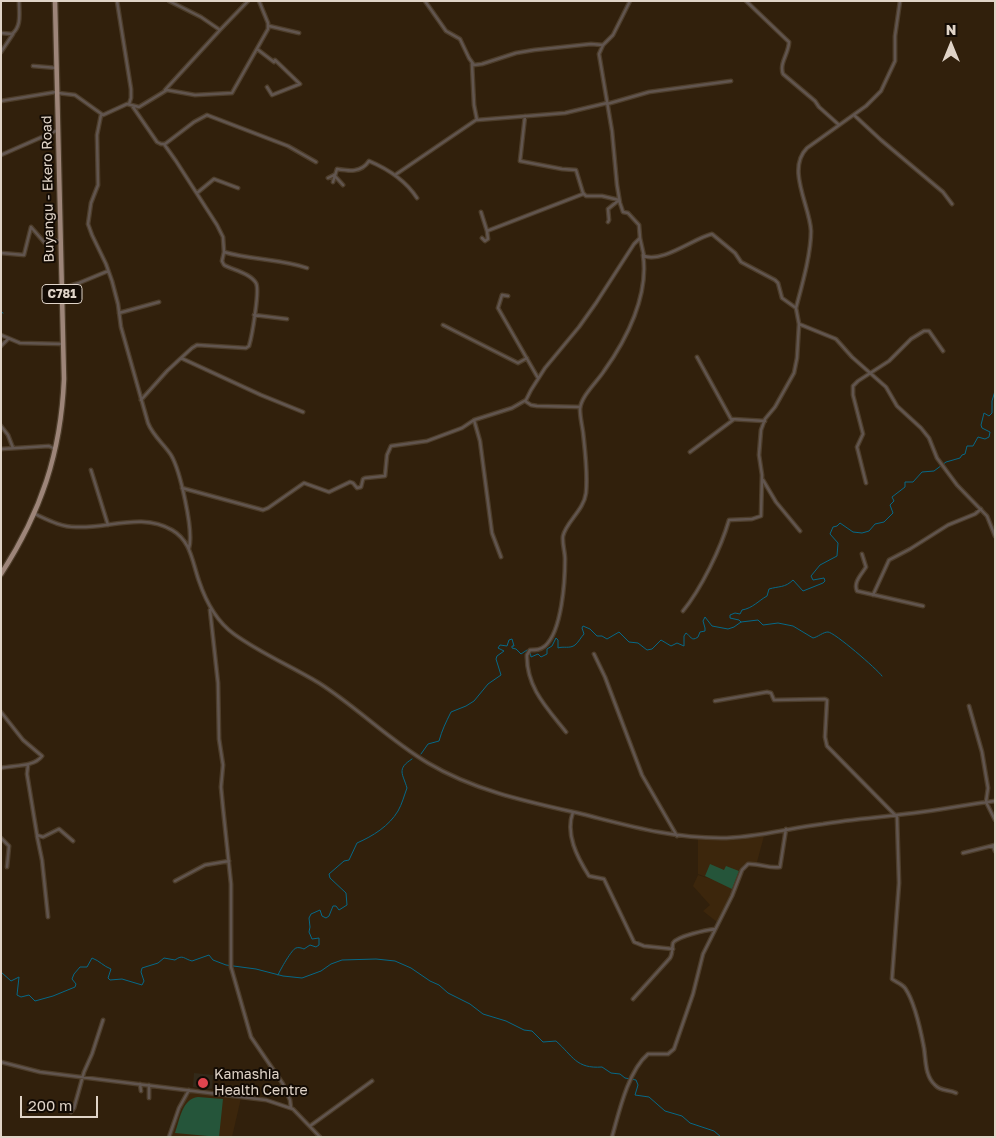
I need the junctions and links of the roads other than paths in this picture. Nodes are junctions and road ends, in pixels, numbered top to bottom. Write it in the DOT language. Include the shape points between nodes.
graph roads {
  1 [pos="19,1"];
  2 [pos="55,1"];
  3 [pos="117,1"];
  4 [pos="169,1"];
  5 [pos="248,1"];
  6 [pos="259,1"];
  7 [pos="425,1"];
  8 [pos="630,1"];
  9 [pos="746,1"];
  10 [pos="900,1"];
  11 [pos="268,26"];
  12 [pos="220,30"];
  13 [pos="1,33"];
  14 [pos="299,33"];
  15 [pos="13,34"];
  16 [pos="603,45"];
  17 [pos="258,49"];
  18 [pos="1,52"];
  19 [pos="472,64"];
  20 [pos="33,66"];
  21 [pos="57,68"];
  22 [pos="731,81"];
  23 [pos="266,87"];
  24 [pos="165,90"];
  25 [pos="58,92"];
  26 [pos="1,101"];
  27 [pos="607,103"];
  28 [pos="129,104"];
  29 [pos="854,114"];
  30 [pos="101,115"];
  31 [pos="525,116"];
  32 [pos="476,120"];
  33 [pos="838,124"];
  34 [pos="58,130"];
  35 [pos="164,144"];
  36 [pos="1,154"];
  37 [pos="316,162"];
  38 [pos="334,175"];
  39 [pos="395,175"];
  40 [pos="328,178"];
  41 [pos="333,182"];
  42 [pos="343,185"];
  43 [pos="238,188"];
  44 [pos="197,193"];
  45 [pos="584,194"];
  46 [pos="417,198"];
  47 [pos="619,200"];
  48 [pos="952,204"];
  49 [pos="481,212"];
  50 [pos="608,222"];
  51 [pos="487,231"];
  52 [pos="482,238"];
  53 [pos="640,238"];
  54 [pos="60,240"];
  55 [pos="224,252"];
  56 [pos="1,253"];
  57 [pos="643,254"];
  58 [pos="307,268"];
  59 [pos="108,271"];
  60 [pos="62,288"];
  61 [pos="508,296"];
  62 [pos="159,302"];
  63 [pos="796,308"];
  64 [pos="119,313"];
  65 [pos="254,315"];
  66 [pos="287,319"];
  67 [pos="799,324"];
  68 [pos="443,325"];
  69 [pos="1,335"];
  70 [pos="8,339"];
  71 [pos="63,344"];
  72 [pos="1,346"];
  73 [pos="943,351"];
  74 [pos="696,357"];
  75 [pos="181,358"];
  76 [pos="527,358"];
  77 [pos="870,373"];
  78 [pos="538,378"];
  79 [pos="140,400"];
  80 [pos="525,401"];
  81 [pos="580,407"];
  82 [pos="303,412"];
  83 [pos="474,420"];
  84 [pos="733,420"];
  85 [pos="765,421"];
  86 [pos="1,426"];
  87 [pos="13,448"];
  88 [pos="1,449"];
  89 [pos="56,450"];
  90 [pos="690,452"];
  91 [pos="91,470"];
  92 [pos="762,479"];
  93 [pos="866,482"];
  94 [pos="182,488"];
  95 [pos="981,509"];
  96 [pos="35,514"];
  97 [pos="108,525"];
  98 [pos="800,532"];
  99 [pos="995,536"];
  100 [pos="189,548"];
  101 [pos="862,554"];
  102 [pos="501,557"];
  103 [pos="2,573"];
  104 [pos="873,595"];
  105 [pos="923,606"];
  106 [pos="210,609"];
  107 [pos="683,611"];
  108 [pos="594,654"];
  109 [pos="715,701"];
  110 [pos="969,706"];
  111 [pos="1,712"];
  112 [pos="566,732"];
  113 [pos="28,765"];
  114 [pos="1,768"];
  115 [pos="995,801"];
  116 [pos="986,802"];
  117 [pos="573,812"];
  118 [pos="896,814"];
  119 [pos="995,820"];
  120 [pos="786,829"];
  121 [pos="37,836"];
  122 [pos="677,836"];
  123 [pos="1,838"];
  124 [pos="72,840"];
  125 [pos="994,845"];
  126 [pos="995,851"];
  127 [pos="963,853"];
  128 [pos="229,861"];
  129 [pos="7,866"];
  130 [pos="175,881"];
  131 [pos="48,917"];
  132 [pos="715,929"];
  133 [pos="673,949"];
  134 [pos="633,999"];
  135 [pos="103,1020"];
  136 [pos="1,1062"];
  137 [pos="83,1077"];
  138 [pos="372,1081"];
  139 [pos="140,1084"];
  140 [pos="149,1085"];
  141 [pos="189,1090"];
  142 [pos="140,1091"];
  143 [pos="956,1093"];
  144 [pos="149,1098"];
  145 [pos="291,1108"];
  146 [pos="71,1112"];
  147 [pos="310,1126"];
  148 [pos="169,1137"];
  149 [pos="320,1137"];
  150 [pos="612,1137"];
  1 -- 15 [label="street" via="19,23"];
  2 -- 21 [label="main road, Buyangu - Ekero Road / C781"];
  3 -- 28 [label="street" via="131,89"];
  4 -- 12 [label="street"];
  5 -- 12 [label="street"];
  6 -- 11 [label="street"];
  7 -- 19 [label="street" via="446,30 460,39"];
  8 -- 16 [label="street" via="614,35"];
  9 -- 33 [label="street" via="789,42 783,74"];
  10 -- 29 [label="street" via="894,66 881,91"];
  11 -- 14 [label="street"];
  11 -- 17 [label="street"];
  12 -- 24 [label="street"];
  13 -- 15 [label="street"];
  15 -- 18 [label="street"];
  16 -- 19 [label="street" via="534,50"];
  16 -- 27 [label="street" via="599,54"];
  17 -- 23 [label="street" via="274,62 276,60 300,84 272,95"];
  17 -- 24 [label="street" via="232,93 195,95"];
  19 -- 32 [label="street"];
  20 -- 21 [label="street"];
  21 -- 25 [label="main road, Buyangu - Ekero Road / C781"];
  22 -- 27 [label="street" via="649,92"];
  24 -- 28 [label="street" via="138,107"];
  25 -- 26 [label="street"];
  25 -- 30 [label="street" via="75,95"];
  25 -- 34 [label="main road, Buyangu - Ekero Road / C781"];
  27 -- 31 [label="street" via="570,112"];
  27 -- 47 [label="street"];
  28 -- 30 [label="street"];
  28 -- 35 [label="street" via="157,142"];
  29 -- 33 [label="street"];
  29 -- 48 [label="street" via="943,192"];
  30 -- 59 [label="street" via="97,134 98,185 88,224"];
  31 -- 32 [label="street"];
  31 -- 45 [label="street" via="520,161 576,170"];
  32 -- 39 [label="street"];
  33 -- 63 [label="street" via="807,148 800,158 798,172 809,217 810,238"];
  34 -- 36 [label="street"];
  34 -- 54 [label="main road, Buyangu - Ekero Road / C781"];
  35 -- 37 [label="street" via="207,115 288,146"];
  35 -- 44 [label="street"];
  38 -- 39 [label="street" via="337,169 356,171 369,161"];
  38 -- 40 [label="street"];
  38 -- 41 [label="street"];
  38 -- 42 [label="street"];
  39 -- 46 [label="street"];
  43 -- 44 [label="street" via="215,179"];
  44 -- 55 [label="street" via="221,232"];
  45 -- 47 [label="street"];
  45 -- 51 [label="street"];
  47 -- 50 [label="street" via="608,209"];
  47 -- 53 [label="street" via="623,212 637,221"];
  49 -- 51 [label="street"];
  51 -- 52 [label="street" via="488,239 484,241"];
  53 -- 57 [label="street"];
  53 -- 78 [label="street" via="596,304"];
  54 -- 56 [label="street" via="44,242 31,227 24,255"];
  54 -- 60 [label="main road, Buyangu - Ekero Road / C781"];
  55 -- 58 [label="street"];
  55 -- 65 [label="street" via="224,265 256,283"];
  57 -- 63 [label="street" via="648,257 664,255 712,234 741,262 775,280 782,298"];
  57 -- 81 [label="street" via="642,293 631,324 623,343"];
  59 -- 60 [label="street"];
  59 -- 64 [label="street"];
  60 -- 71 [label="main road, Buyangu - Ekero Road / C781"];
  61 -- 76 [label="street" via="502,295 498,308"];
  62 -- 64 [label="street"];
  63 -- 67 [label="street"];
  64 -- 79 [label="street"];
  65 -- 66 [label="street"];
  65 -- 75 [label="street" via="249,347 197,345"];
  67 -- 77 [label="street" via="836,339"];
  67 -- 85 [label="street" via="794,373"];
  68 -- 76 [label="street" via="518,363"];
  69 -- 70 [label="street"];
  70 -- 71 [label="street" via="34,344"];
  70 -- 72 [label="street"];
  71 -- 89 [label="main road, Buyangu - Ekero Road / C781" via="63,406"];
  73 -- 77 [label="street" via="927,330"];
  74 -- 84 [label="street"];
  75 -- 79 [label="street"];
  75 -- 82 [label="street"];
  76 -- 78 [label="street"];
  77 -- 93 [label="street" via="852,388 863,434 857,447"];
  77 -- 95 [label="street" via="921,428 940,462"];
  78 -- 80 [label="street"];
  79 -- 94 [label="street" via="150,428 177,466"];
  80 -- 81 [label="street" via="537,406"];
  80 -- 83 [label="street"];
  81 -- 112 [label="street" via="586,495 564,536 565,586 555,627 546,645 530,651 527,658 535,692"];
  83 -- 94 [label="street" via="427,441 391,446 385,476 365,478 361,487 357,488 350,482 329,492 304,483 263,510"];
  83 -- 102 [label="street" via="480,441 492,533"];
  84 -- 85 [label="street"];
  84 -- 90 [label="street"];
  85 -- 92 [label="street" via="759,455"];
  86 -- 87 [label="street"];
  87 -- 88 [label="street"];
  87 -- 89 [label="street" via="49,446"];
  89 -- 96 [label="main road, Buyangu - Ekero Road / C781"];
  91 -- 97 [label="street"];
  92 -- 98 [label="street"];
  92 -- 107 [label="street" via="761,516 729,520 707,572"];
  94 -- 100 [label="street"];
  95 -- 99 [label="street"];
  95 -- 104 [label="street" via="889,560"];
  96 -- 97 [label="street" via="72,527"];
  96 -- 103 [label="main road, Buyangu - Ekero Road / C781"];
  97 -- 100 [label="street" via="156,523 175,532"];
  100 -- 106 [label="street"];
  101 -- 104 [label="street" via="866,567 855,587 858,592"];
  104 -- 105 [label="street"];
  106 -- 117 [label="street" via="232,633 319,683 436,768 486,789"];
  106 -- 128 [label="street"];
  108 -- 122 [label="street" via="642,775"];
  109 -- 118 [label="street" via="767,692 774,700 826,699 825,737 828,749"];
  110 -- 116 [label="street" via="982,752 988,788"];
  111 -- 113 [label="street" via="23,740 42,755 41,759"];
  113 -- 114 [label="street"];
  113 -- 121 [label="street"];
  115 -- 116 [label="street"];
  116 -- 118 [label="street"];
  116 -- 119 [label="street"];
  117 -- 122 [label="street"];
  117 -- 133 [label="street" via="570,828 573,845 590,876 604,879 634,942"];
  118 -- 120 [label="street"];
  118 -- 143 [label="street" via="899,883 892,979 904,987 910,1002 932,1083 942,1090"];
  120 -- 122 [label="street" via="729,838"];
  120 -- 132 [label="street" via="780,867 748,864"];
  121 -- 124 [label="street" via="43,837 59,829"];
  121 -- 131 [label="street"];
  123 -- 129 [label="street" via="8,846"];
  125 -- 126 [label="street"];
  125 -- 127 [label="street"];
  128 -- 130 [label="street" via="205,865"];
  128 -- 145 [label="street" via="231,966 251,1037 283,1084"];
  132 -- 133 [label="street" via="680,937 674,942"];
  132 -- 150 [label="street" via="674,1050 668,1054 646,1055 621,1103"];
  133 -- 134 [label="street" via="670,958"];
  135 -- 137 [label="street"];
  136 -- 137 [label="street" via="40,1072"];
  137 -- 139 [label="street"];
  137 -- 146 [label="street"];
  138 -- 147 [label="street"];
  139 -- 140 [label="street"];
  139 -- 142 [label="street"];
  140 -- 141 [label="street"];
  140 -- 144 [label="street"];
  141 -- 145 [label="street" via="256,1098"];
  141 -- 148 [label="street"];
  145 -- 147 [label="street"];
  147 -- 149 [label="street"];
}
